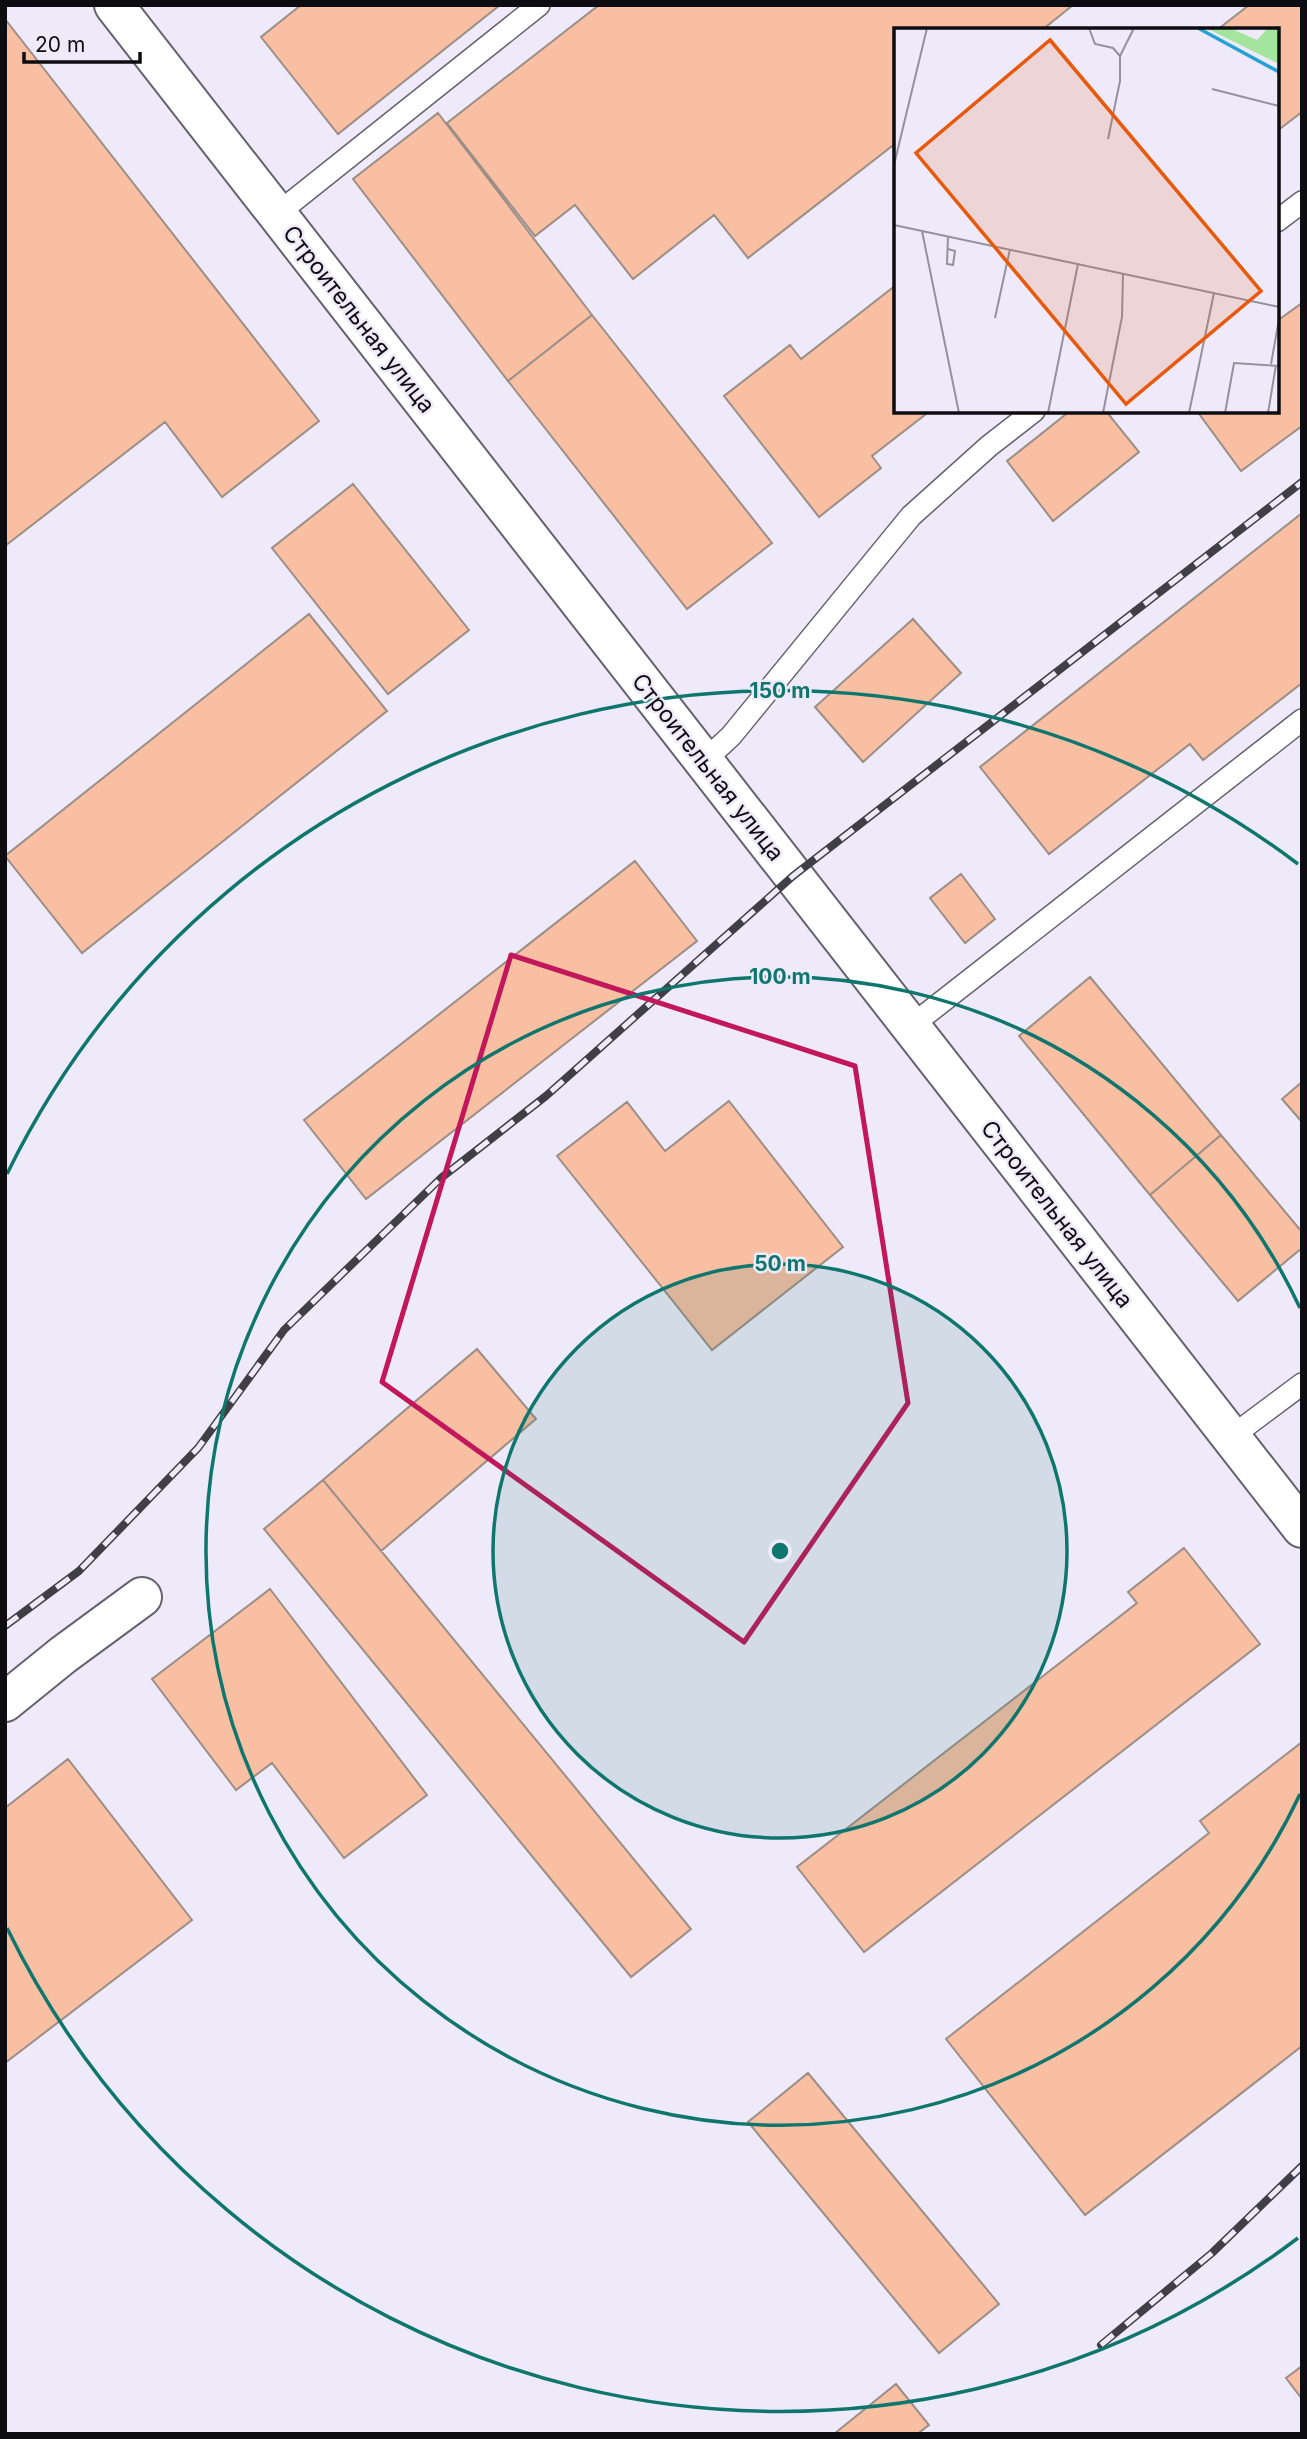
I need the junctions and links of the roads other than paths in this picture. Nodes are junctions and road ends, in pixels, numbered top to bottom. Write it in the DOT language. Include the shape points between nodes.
graph roads {
  1 [pos="114,5"];
  2 [pos="539,5"];
  3 [pos="1302,202"];
  4 [pos="277,214"];
  5 [pos="1279,219"];
  6 [pos="1031,413"];
  7 [pos="1302,720"];
  8 [pos="704,761"];
  9 [pos="911,1026"];
  10 [pos="1302,1384"];
  11 [pos="1231,1437"];
  12 [pos="1302,1528"];
  13 [pos="142,1597"];
  14 [pos="5,1702"];
  1 -- 4 [label="street, Строительная улица"];
  2 -- 4 [label="lane"];
  3 -- 5 [label="lane"];
  4 -- 8 [label="street, Строительная улица"];
  6 -- 8 [label="lane" via="911,516 731,736"];
  7 -- 9 [label="lane"];
  8 -- 9 [label="street, Строительная улица"];
  9 -- 11 [label="street, Строительная улица"];
  10 -- 11 [label="lane"];
  11 -- 12 [label="street, Строительная улица"];
  13 -- 14 [label="street"];
}
